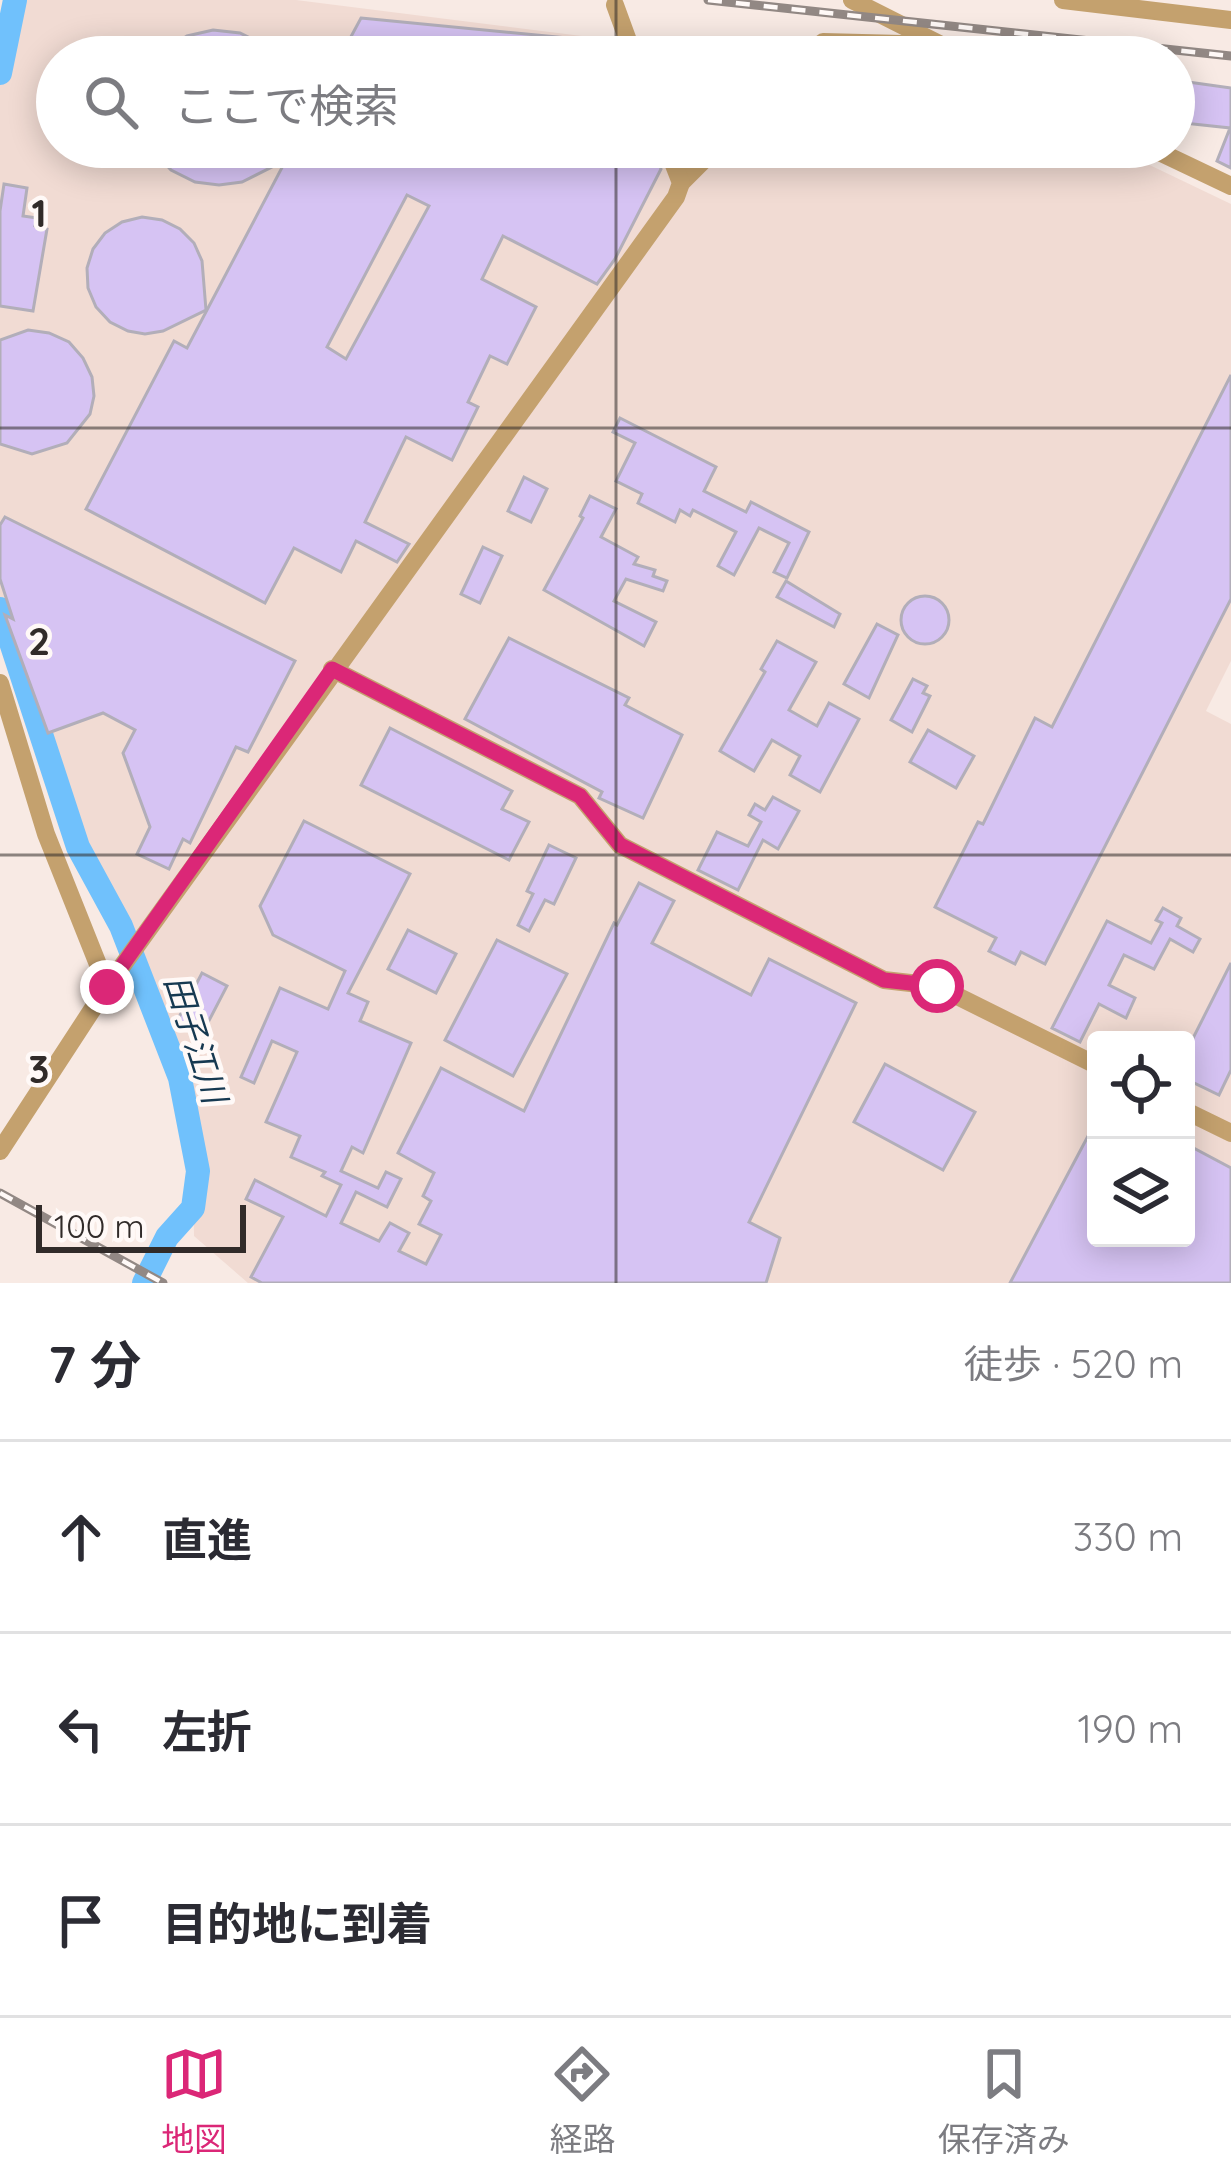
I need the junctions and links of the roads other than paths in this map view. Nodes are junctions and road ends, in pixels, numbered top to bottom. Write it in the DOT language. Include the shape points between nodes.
graph roads {
  1 [pos="852,0"];
  2 [pos="1063,0"];
  3 [pos="615,5"];
  4 [pos="1202,8"];
  5 [pos="1231,20"];
  6 [pos="626,36"];
  7 [pos="923,36"];
  8 [pos="676,168"];
  9 [pos="696,168"];
  10 [pos="1193,168"];
  11 [pos="681,183"];
  12 [pos="1231,186"];
  13 [pos="332,669"];
  14 [pos="0,683"];
  15 [pos="107,987"];
  16 [pos="1087,1061"];
  17 [pos="1195,1115"];
  18 [pos="1231,1133"];
  19 [pos="0,1151"];
  1 -- 7 [label="street"];
  2 -- 4 [label="street"];
  3 -- 6 [label="street"];
  4 -- 5 [label="street"];
  8 -- 11 [label="street"];
  9 -- 11 [label="street"];
  10 -- 12 [label="street"];
  11 -- 13 [label="street"];
  13 -- 15 [label="street"];
  13 -- 16 [label="street" via="580,796 620,845 884,980 937,986"];
  14 -- 15 [label="street" via="46,834"];
  15 -- 19 [label="street"];
  17 -- 18 [label="street"];
}
